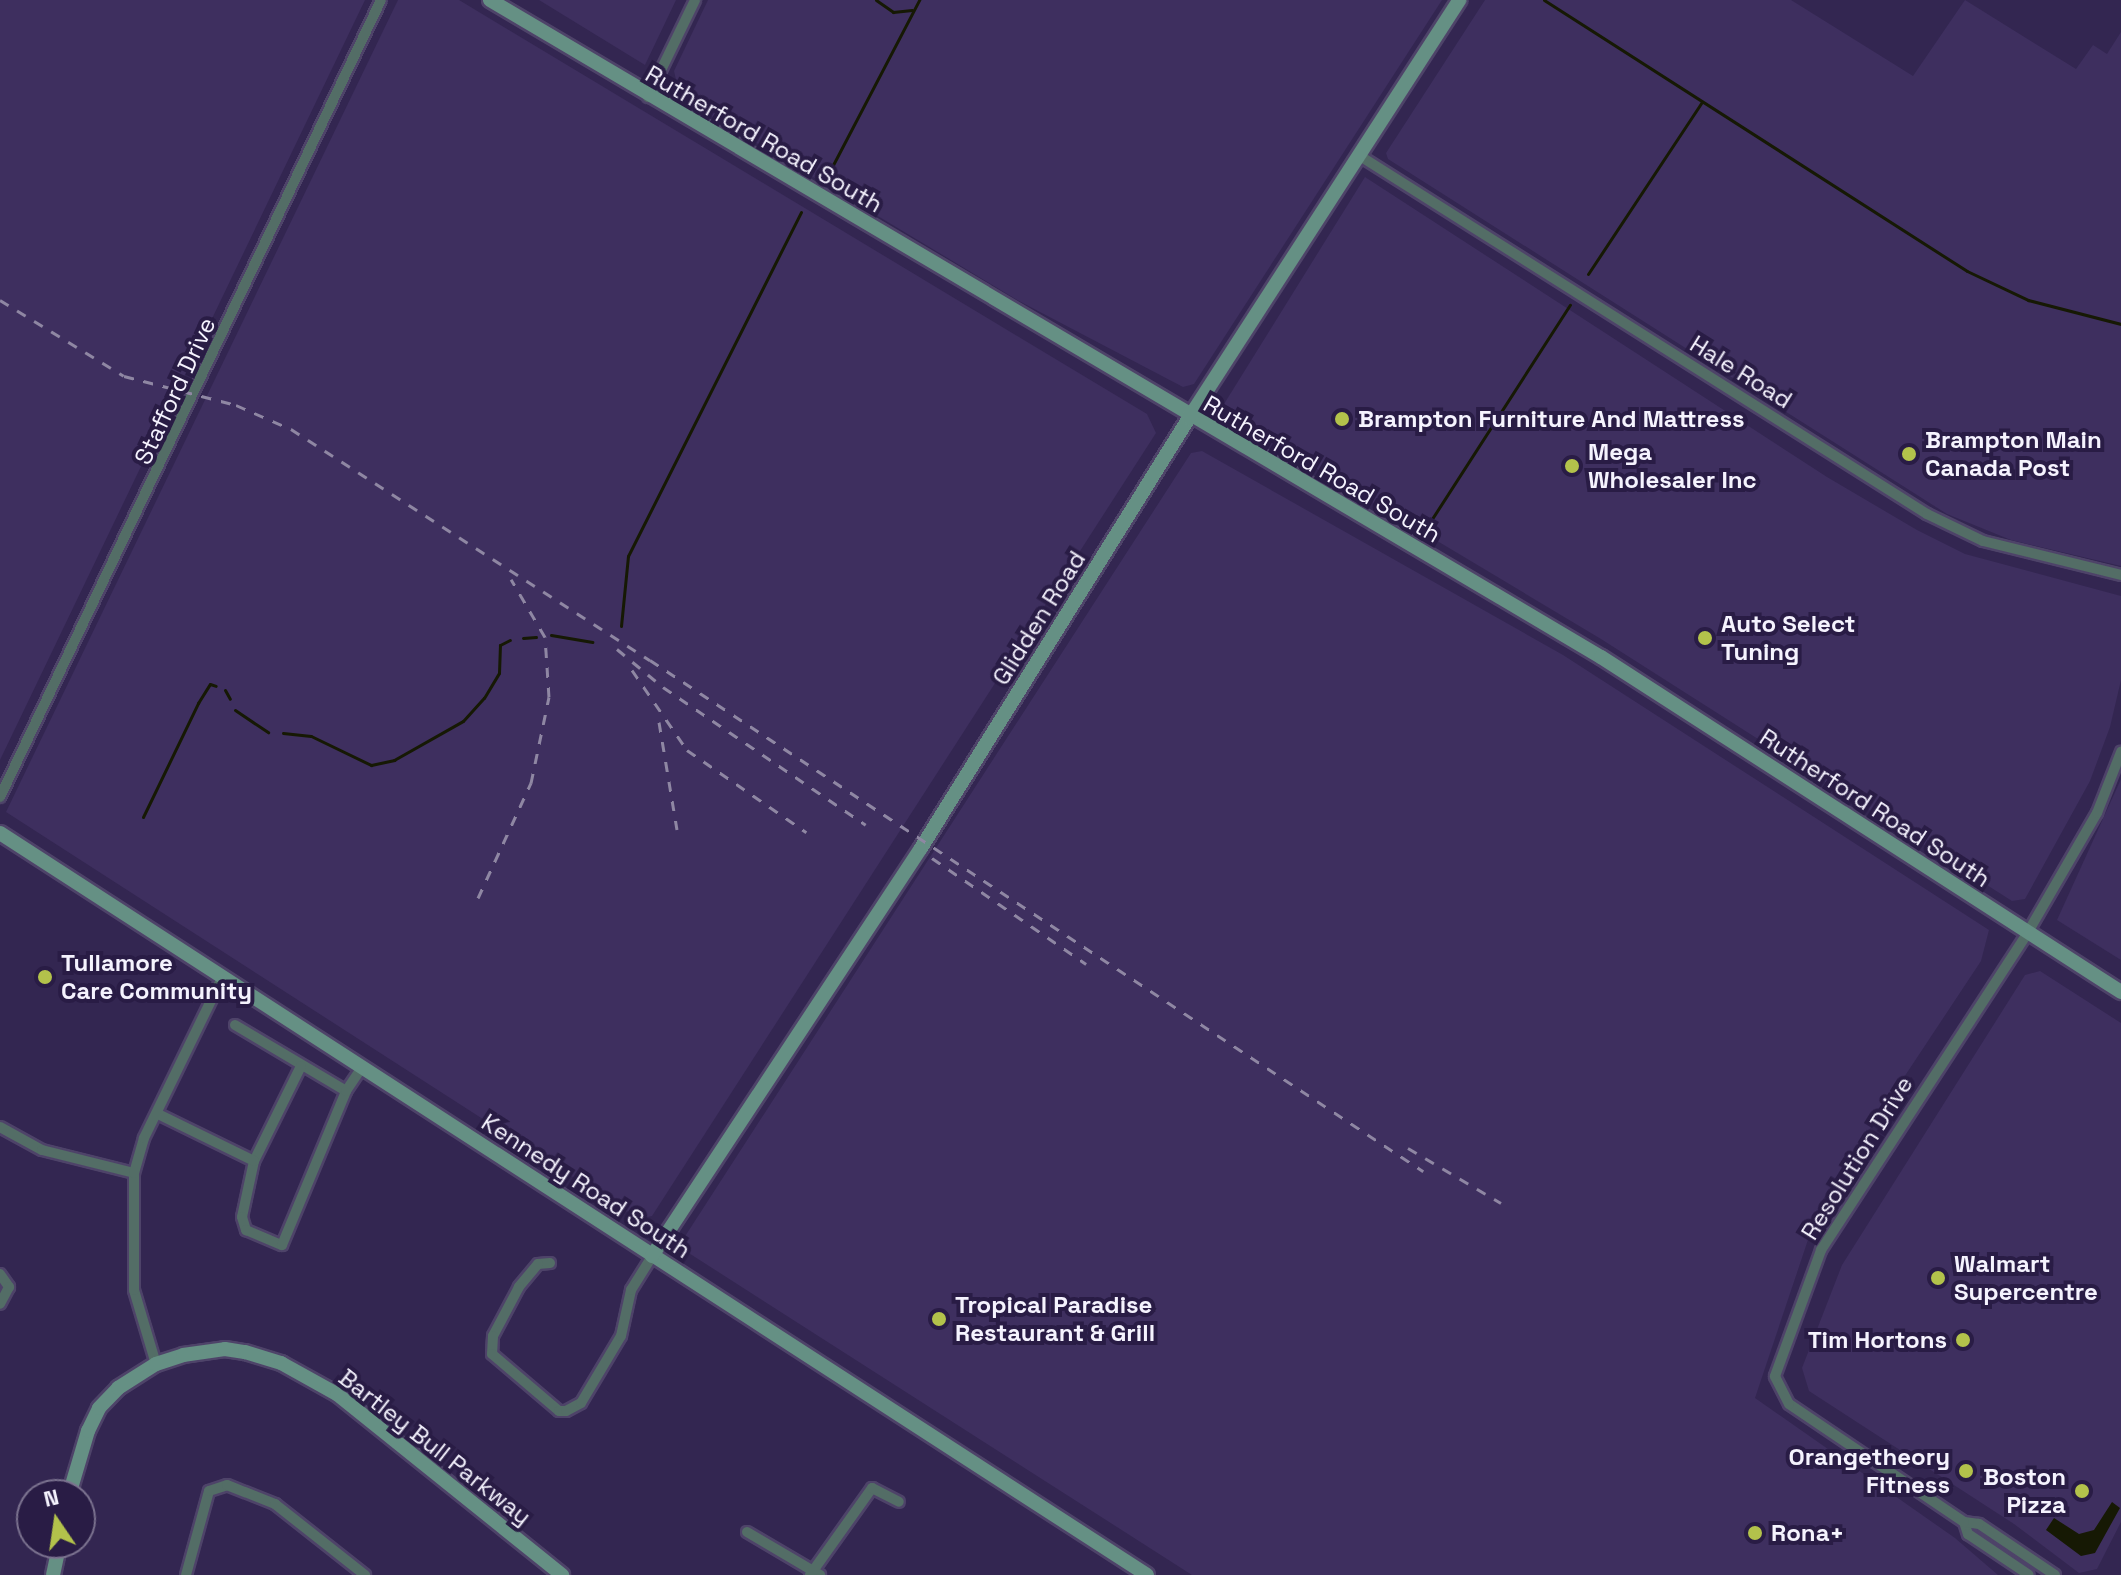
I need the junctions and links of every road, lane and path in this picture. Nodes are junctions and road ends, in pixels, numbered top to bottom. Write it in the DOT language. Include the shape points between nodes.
graph roads {
  1 [pos="381,0"];
  2 [pos="490,0"];
  3 [pos="695,0"];
  4 [pos="1459,0"];
  5 [pos="648,97"];
  6 [pos="1360,156"];
  7 [pos="1189,418"];
  8 [pos="2121,575"];
  9 [pos="2121,752"];
  10 [pos="0,797"];
  11 [pos="0,833"];
  12 [pos="2028,932"];
  13 [pos="223,976"];
  14 [pos="2121,992"];
  15 [pos="235,1025"];
  16 [pos="301,1066"];
  17 [pos="362,1067"];
  18 [pos="346,1091"];
  19 [pos="158,1114"];
  20 [pos="0,1127"];
  21 [pos="254,1161"];
  22 [pos="134,1173"];
  23 [pos="652,1256"];
  24 [pos="550,1263"];
  25 [pos="0,1274"];
  26 [pos="0,1304"];
  27 [pos="156,1364"];
  28 [pos="72,1479"];
  29 [pos="899,1502"];
  30 [pos="1964,1522"];
  31 [pos="747,1532"];
  32 [pos="814,1574"];
  33 [pos="186,1575"];
  34 [pos="365,1575"];
  35 [pos="562,1575"];
  36 [pos="1147,1575"];
  37 [pos="2029,1575"];
  38 [pos="2055,1575"];
  1 -- 10 [label="street, Stafford Drive"];
  2 -- 5 [label="street, Rutherford Road South"];
  3 -- 5 [label="street"];
  4 -- 6 [label="street, Glidden Road"];
  5 -- 7 [label="street, Rutherford Road South"];
  6 -- 7 [label="street, Glidden Road"];
  6 -- 8 [label="street, Hale Road" via="1927,514 1983,541"];
  7 -- 12 [label="street, Rutherford Road South" via="1601,657"];
  7 -- 23 [label="street, Glidden Road" via="925,842"];
  9 -- 12 [label="street, Resolution Drive" via="2097,813"];
  11 -- 13 [label="street, Kennedy Road South"];
  12 -- 14 [label="street, Rutherford Road South"];
  12 -- 30 [label="street, Resolution Drive" via="1821,1250 1775,1376 1789,1404"];
  13 -- 17 [label="street, Kennedy Road South"];
  13 -- 19 [label="street"];
  15 -- 16 [label="street"];
  16 -- 18 [label="street"];
  16 -- 21 [label="street"];
  17 -- 18 [label="street"];
  17 -- 23 [label="street, Kennedy Road South"];
  18 -- 21 [label="street" via="282,1245 246,1230 242,1217"];
  19 -- 21 [label="street"];
  19 -- 22 [label="street"];
  20 -- 22 [label="street" via="42,1150"];
  22 -- 27 [label="street" via="134,1290"];
  23 -- 24 [label="street" via="631,1290 621,1336 581,1403 566,1411 559,1411 492,1354 493,1336 519,1287 538,1264"];
  23 -- 36 [label="street, Kennedy Road South"];
  25 -- 26 [label="street" via="9,1287"];
  27 -- 28 [label="street, Bartley Bull Parkway" via="99,1408"];
  27 -- 35 [label="street, Bartley Bull Parkway" via="225,1349 281,1363 337,1394"];
  29 -- 32 [label="street" via="872,1488"];
  30 -- 37 [label="street, Resolution Drive" via="1968,1534"];
  30 -- 38 [label="street, Resolution Drive" via="1979,1524"];
  31 -- 32 [label="street"];
  33 -- 34 [label="street" via="209,1491 227,1485 275,1504"];
}
